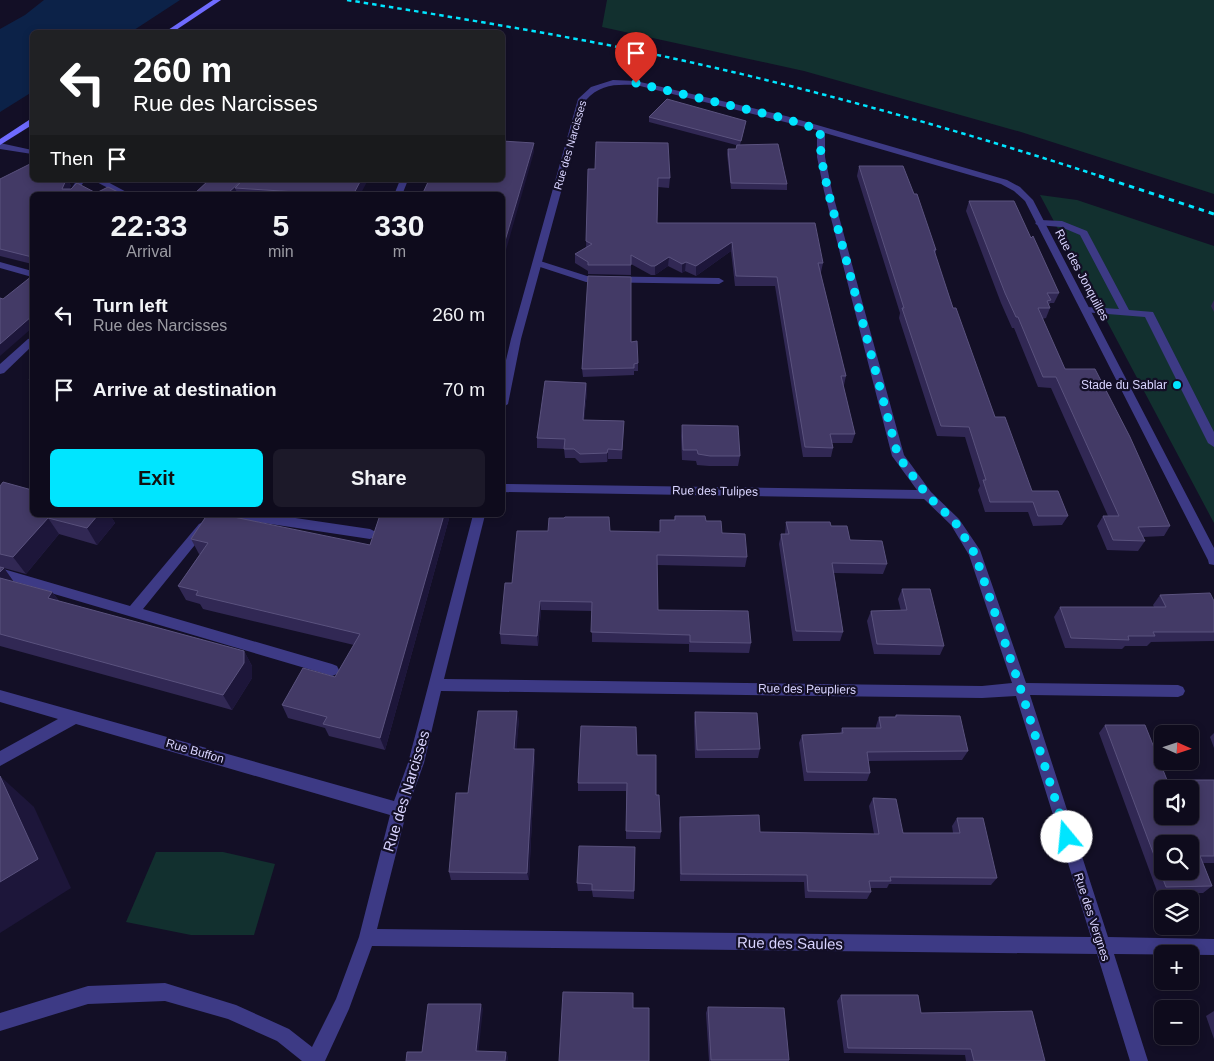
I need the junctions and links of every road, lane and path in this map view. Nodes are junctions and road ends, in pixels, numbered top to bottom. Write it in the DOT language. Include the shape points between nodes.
graph roads {
  1 [pos="218,0"];
  2 [pos="172,30"];
  3 [pos="30,123"];
  4 [pos="820,130"];
  5 [pos="0,144"];
  6 [pos="30,152"];
  7 [pos="101,182"];
  8 [pos="122,192"];
  9 [pos="1040,224"];
  10 [pos="537,263"];
  11 [pos="0,265"];
  12 [pos="30,273"];
  13 [pos="718,281"];
  14 [pos="1087,310"];
  15 [pos="1126,313"];
  16 [pos="30,344"];
  17 [pos="0,370"];
  18 [pos="505,380"];
  19 [pos="1214,443"];
  20 [pos="505,488"];
  21 [pos="927,495"];
  22 [pos="257,517"];
  23 [pos="478,517"];
  24 [pos="210,518"];
  25 [pos="370,534"];
  26 [pos="1214,560"];
  27 [pos="0,573"];
  28 [pos="134,612"];
  29 [pos="332,670"];
  30 [pos="437,685"];
  31 [pos="1021,690"];
  32 [pos="1178,691"];
  33 [pos="0,696"];
  34 [pos="75,717"];
  35 [pos="0,759"];
  36 [pos="399,810"];
  37 [pos="367,937"];
  38 [pos="1102,947"];
  39 [pos="1214,947"];
  40 [pos="0,1022"];
  41 [pos="315,1060"];
  42 [pos="1139,1061"];
  1 -- 2 [label="main road"];
  3 -- 5 [label="main road"];
  4 -- 9 [label="street, Rue des Jonquilles" via="1004,182 1029,200"];
  4 -- 10 [label="street, Rue des Narcisses" via="636,83 600,85 582,99"];
  4 -- 21 [label="street, Rue des Vergnes" via="821,157 828,191 898,456"];
  5 -- 6 [label="street"];
  7 -- 8 [label="street"];
  9 -- 14 [label="street, Rue des Jonquilles"];
  9 -- 15 [label="street" via="1062,224 1084,233"];
  10 -- 13 [label="street" via="586,279"];
  10 -- 18 [label="street, Rue des Narcisses" via="510,339"];
  11 -- 12 [label="street"];
  14 -- 15 [label="street"];
  14 -- 26 [label="street, Rue des Jonquilles"];
  15 -- 19 [label="street" via="1149,314"];
  16 -- 17 [label="street"];
  20 -- 21 [label="street, Rue des Tulipes"];
  21 -- 31 [label="street, Rue des Vergnes" via="955,522 975,554"];
  22 -- 25 [label="street"];
  23 -- 30 [label="street, Rue des Narcisses"];
  24 -- 28 [label="street"];
  27 -- 28 [label="street"];
  28 -- 29 [label="street"];
  30 -- 31 [label="street, Rue des Peupliers"];
  30 -- 36 [label="street, Rue des Narcisses"];
  31 -- 32 [label="street, Rue des Peupliers"];
  31 -- 38 [label="street, Rue des Vergnes"];
  33 -- 34 [label="street, Rue Buffon"];
  34 -- 35 [label="street"];
  34 -- 36 [label="street, Rue Buffon"];
  36 -- 37 [label="street, Rue des Narcisses"];
  37 -- 38 [label="street, Rue des Saules"];
  37 -- 41 [label="street, Rue des Narcisses" via="343,1003"];
  38 -- 39 [label="street, Rue des Saules"];
  38 -- 42 [label="street, Rue des Vergnes"];
  40 -- 41 [label="street" via="88,995 165,992 230,1011 283,1035"];
}
